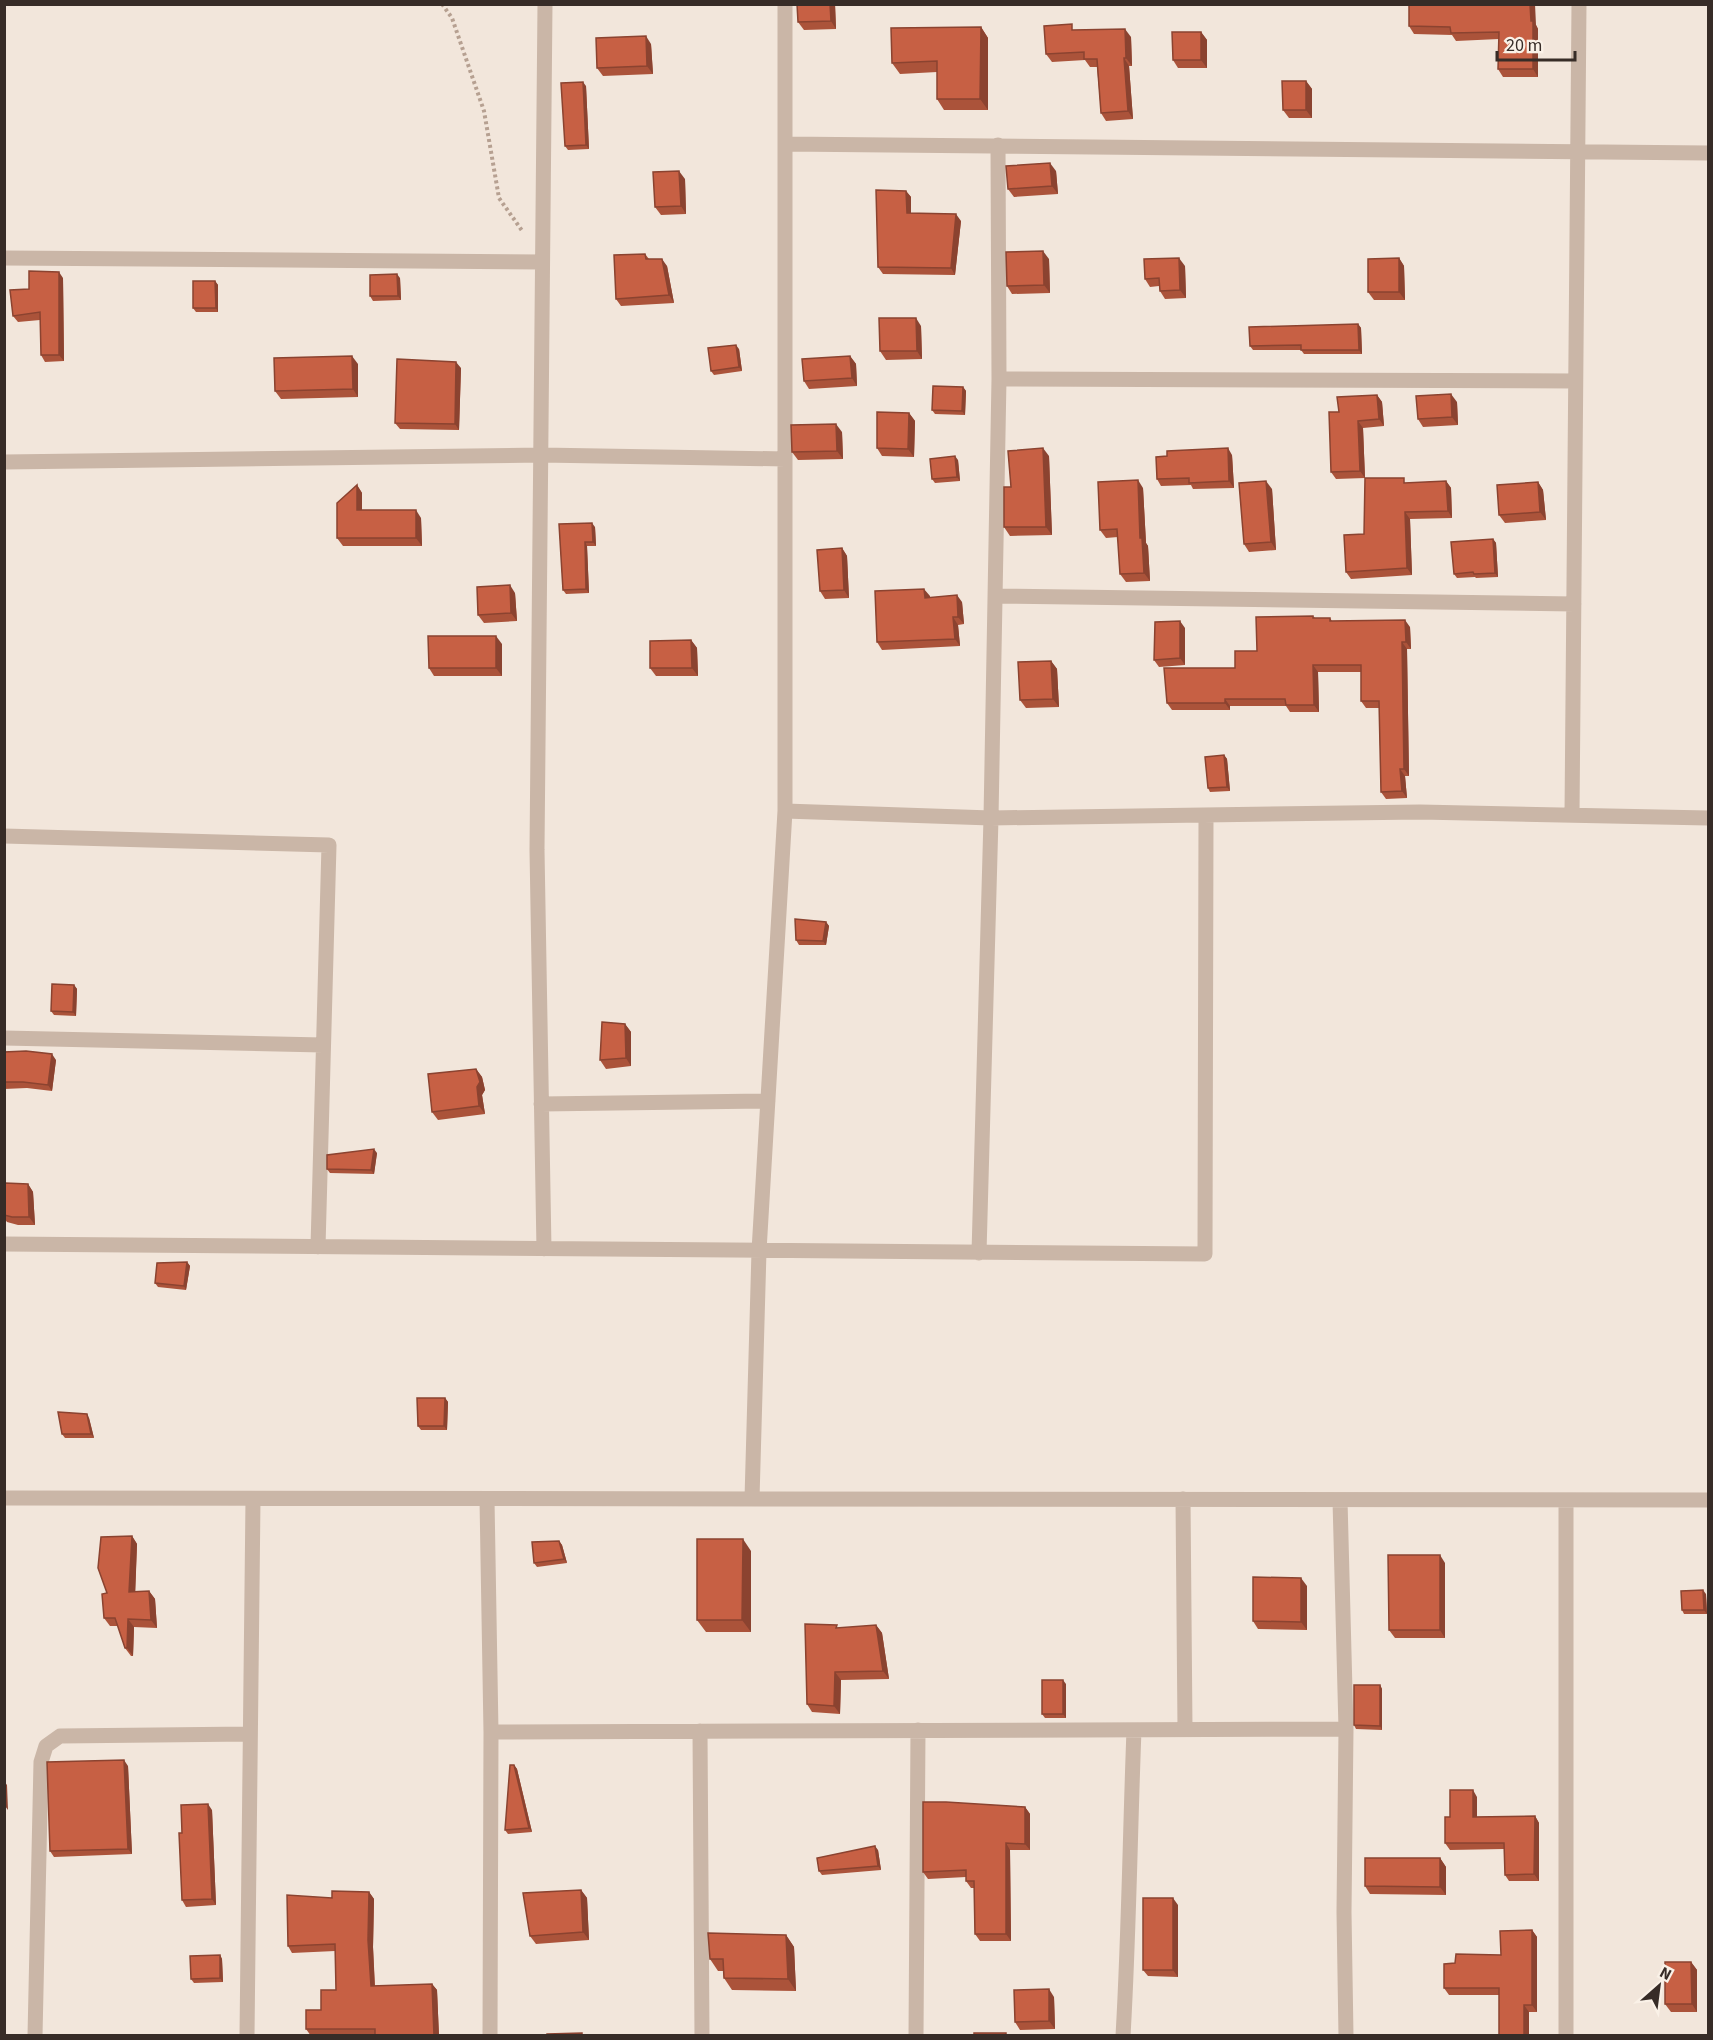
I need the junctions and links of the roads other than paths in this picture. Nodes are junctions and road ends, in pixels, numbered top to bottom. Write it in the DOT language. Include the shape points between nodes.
graph roads {
  1 [pos="545,4"];
  2 [pos="785,4"];
  3 [pos="1579,4"];
  4 [pos="785,144"];
  5 [pos="998,146"];
  6 [pos="1578,152"];
  7 [pos="1708,153"];
  8 [pos="4,258"];
  9 [pos="542,262"];
  10 [pos="999,379"];
  11 [pos="1575,381"];
  12 [pos="541,455"];
  13 [pos="785,459"];
  14 [pos="4,462"];
  15 [pos="995,596"];
  16 [pos="1574,604"];
  17 [pos="785,811"];
  18 [pos="1206,815"];
  19 [pos="1572,815"];
  20 [pos="991,818"];
  21 [pos="1708,818"];
  22 [pos="4,836"];
  23 [pos="4,1038"];
  24 [pos="323,1045"];
  25 [pos="768,1101"];
  26 [pos="541,1104"];
  27 [pos="4,1244"];
  28 [pos="318,1247"];
  29 [pos="544,1249"];
  30 [pos="759,1251"];
  31 [pos="979,1253"];
  32 [pos="4,1498"];
  33 [pos="253,1499"];
  34 [pos="487,1499"];
  35 [pos="752,1499"];
  36 [pos="1183,1499"];
  37 [pos="1340,1500"];
  38 [pos="1566,1500"];
  39 [pos="1708,1500"];
  40 [pos="1185,1729"];
  41 [pos="1346,1729"];
  42 [pos="918,1730"];
  43 [pos="1134,1730"];
  44 [pos="700,1731"];
  45 [pos="491,1732"];
  46 [pos="250,1734"];
  47 [pos="35,2036"];
  48 [pos="247,2036"];
  49 [pos="490,2036"];
  50 [pos="702,2036"];
  51 [pos="916,2036"];
  52 [pos="1123,2036"];
  53 [pos="1346,2036"];
  54 [pos="1566,2036"];
  1 -- 9 [label="street"];
  2 -- 4 [label="street"];
  3 -- 6 [label="street"];
  4 -- 5 [label="street"];
  4 -- 13 [label="street"];
  5 -- 6 [label="street"];
  5 -- 10 [label="street"];
  6 -- 7 [label="street"];
  6 -- 11 [label="street"];
  8 -- 9 [label="street"];
  9 -- 12 [label="street"];
  10 -- 11 [label="street"];
  10 -- 15 [label="street"];
  11 -- 16 [label="street"];
  12 -- 13 [label="street"];
  12 -- 14 [label="street"];
  12 -- 26 [label="street" via="537,850"];
  13 -- 17 [label="street"];
  15 -- 16 [label="street"];
  15 -- 20 [label="street"];
  16 -- 19 [label="street"];
  17 -- 20 [label="street"];
  17 -- 25 [label="street"];
  18 -- 19 [label="street"];
  18 -- 20 [label="street"];
  18 -- 31 [label="street" via="1205,1254"];
  19 -- 21 [label="street"];
  20 -- 31 [label="street"];
  22 -- 24 [label="street" via="329,845"];
  23 -- 24 [label="street"];
  24 -- 28 [label="street"];
  25 -- 26 [label="street"];
  25 -- 30 [label="street"];
  26 -- 29 [label="street"];
  27 -- 28 [label="street"];
  28 -- 29 [label="street"];
  29 -- 30 [label="street"];
  30 -- 31 [label="street"];
  30 -- 35 [label="street"];
  32 -- 33 [label="street"];
  33 -- 34 [label="street"];
  33 -- 46 [label="street"];
  34 -- 35 [label="street"];
  34 -- 45 [label="street"];
  35 -- 36 [label="street"];
  36 -- 37 [label="street"];
  36 -- 40 [label="street"];
  37 -- 38 [label="street"];
  37 -- 41 [label="street"];
  38 -- 39 [label="street"];
  38 -- 54 [label="street"];
  40 -- 41 [label="street"];
  40 -- 43 [label="street"];
  41 -- 53 [label="street"];
  42 -- 43 [label="street"];
  42 -- 44 [label="street"];
  42 -- 51 [label="street"];
  43 -- 52 [label="street"];
  44 -- 45 [label="street"];
  44 -- 50 [label="street"];
  45 -- 49 [label="street"];
  46 -- 47 [label="street" via="60,1736 46,1746 41,1762"];
  46 -- 48 [label="street"];
}
